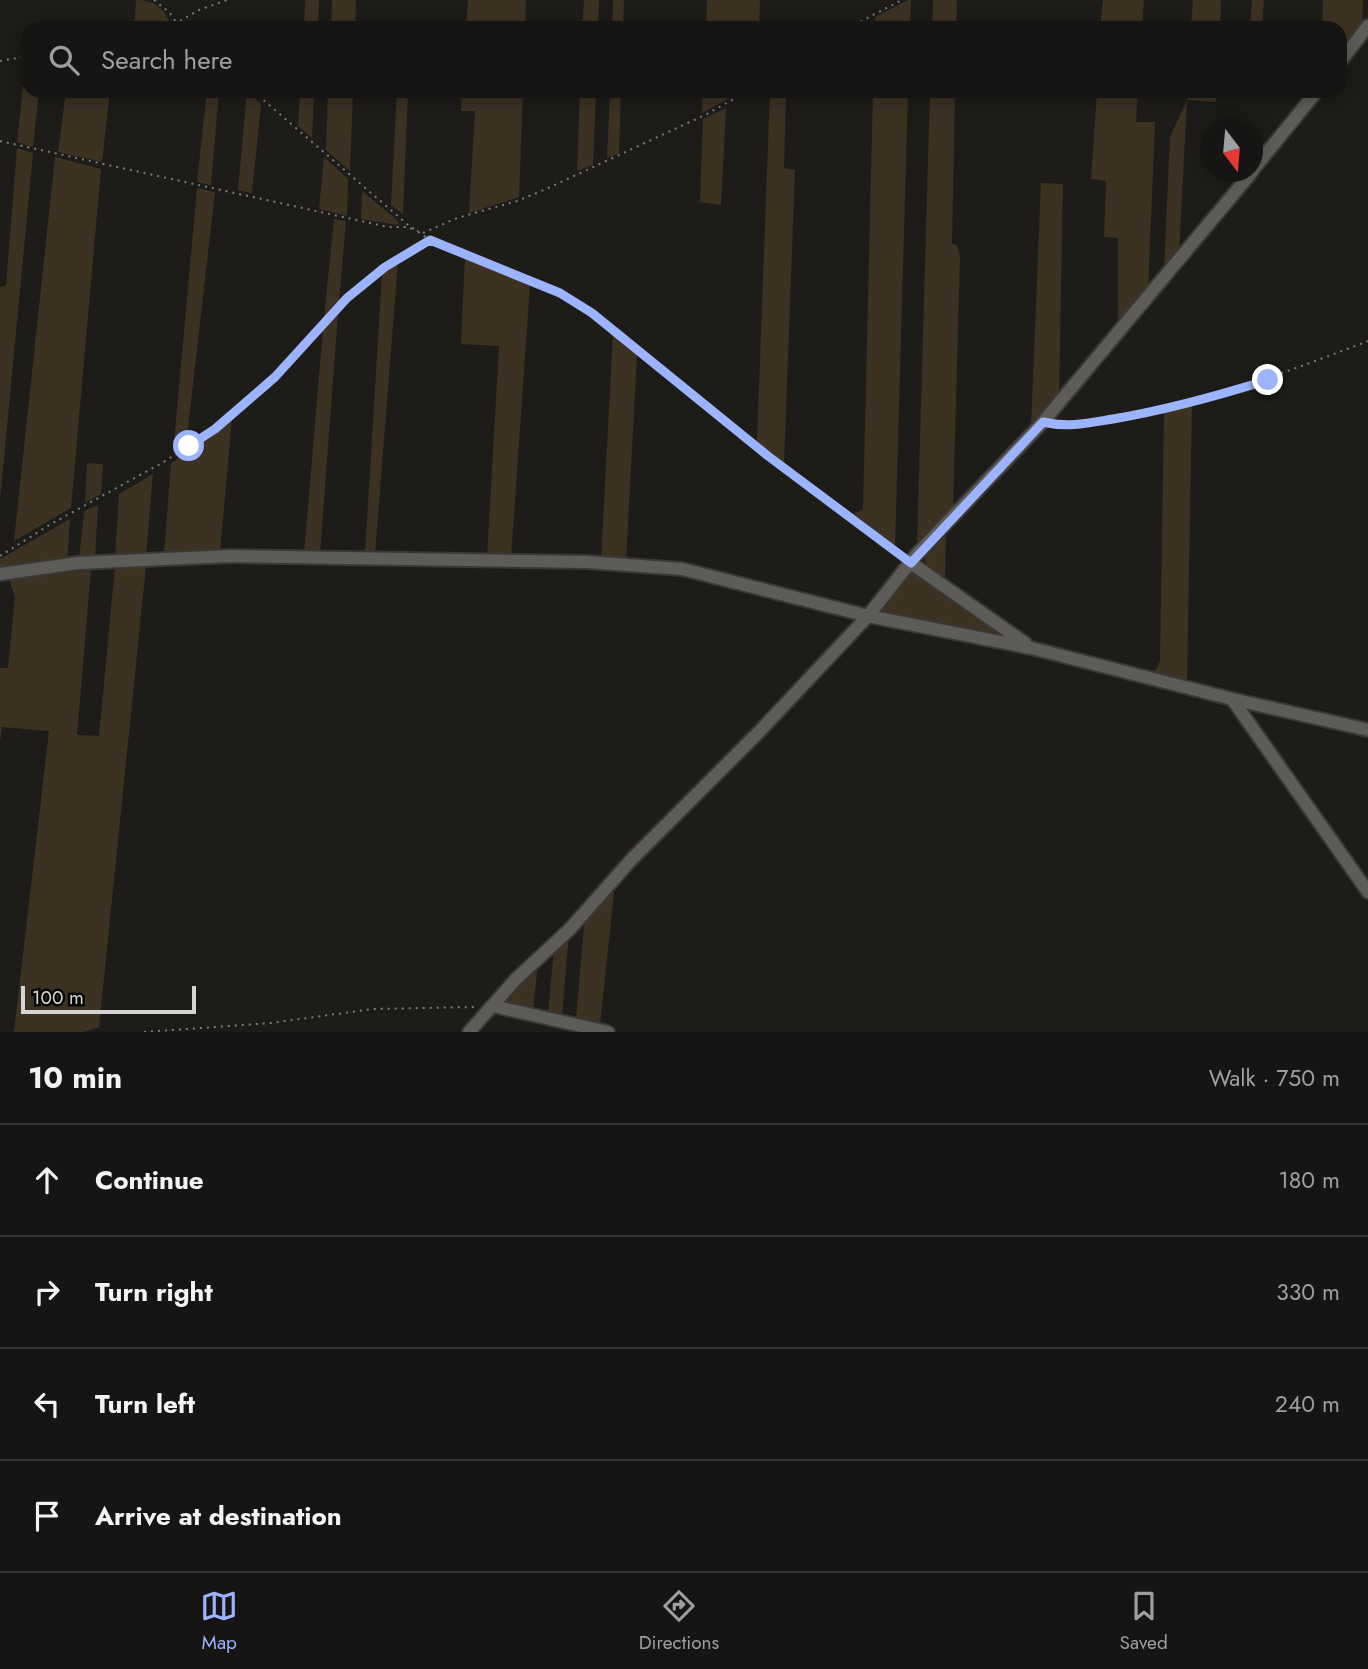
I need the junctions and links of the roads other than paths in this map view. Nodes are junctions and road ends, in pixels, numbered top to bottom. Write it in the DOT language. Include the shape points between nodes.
graph roads {
  1 [pos="1368,26"];
  2 [pos="1347,53"];
  3 [pos="1311,98"];
  4 [pos="1263,157"];
  5 [pos="1243,182"];
  6 [pos="911,563"];
  7 [pos="0,574"];
  8 [pos="868,615"];
  9 [pos="1031,648"];
  10 [pos="1233,699"];
  11 [pos="1368,730"];
  12 [pos="1368,892"];
  13 [pos="493,1006"];
  14 [pos="469,1032"];
  15 [pos="608,1032"];
  1 -- 2 [label="street"];
  3 -- 4 [label="street"];
  5 -- 6 [label="street" via="1043,422"];
  6 -- 8 [label="street"];
  6 -- 9 [label="street"];
  7 -- 8 [label="street" via="78,563 231,556 587,562 682,569"];
  8 -- 9 [label="street"];
  8 -- 13 [label="street"];
  9 -- 10 [label="street"];
  10 -- 11 [label="street"];
  10 -- 12 [label="street"];
  13 -- 14 [label="street"];
  13 -- 15 [label="street"];
}
